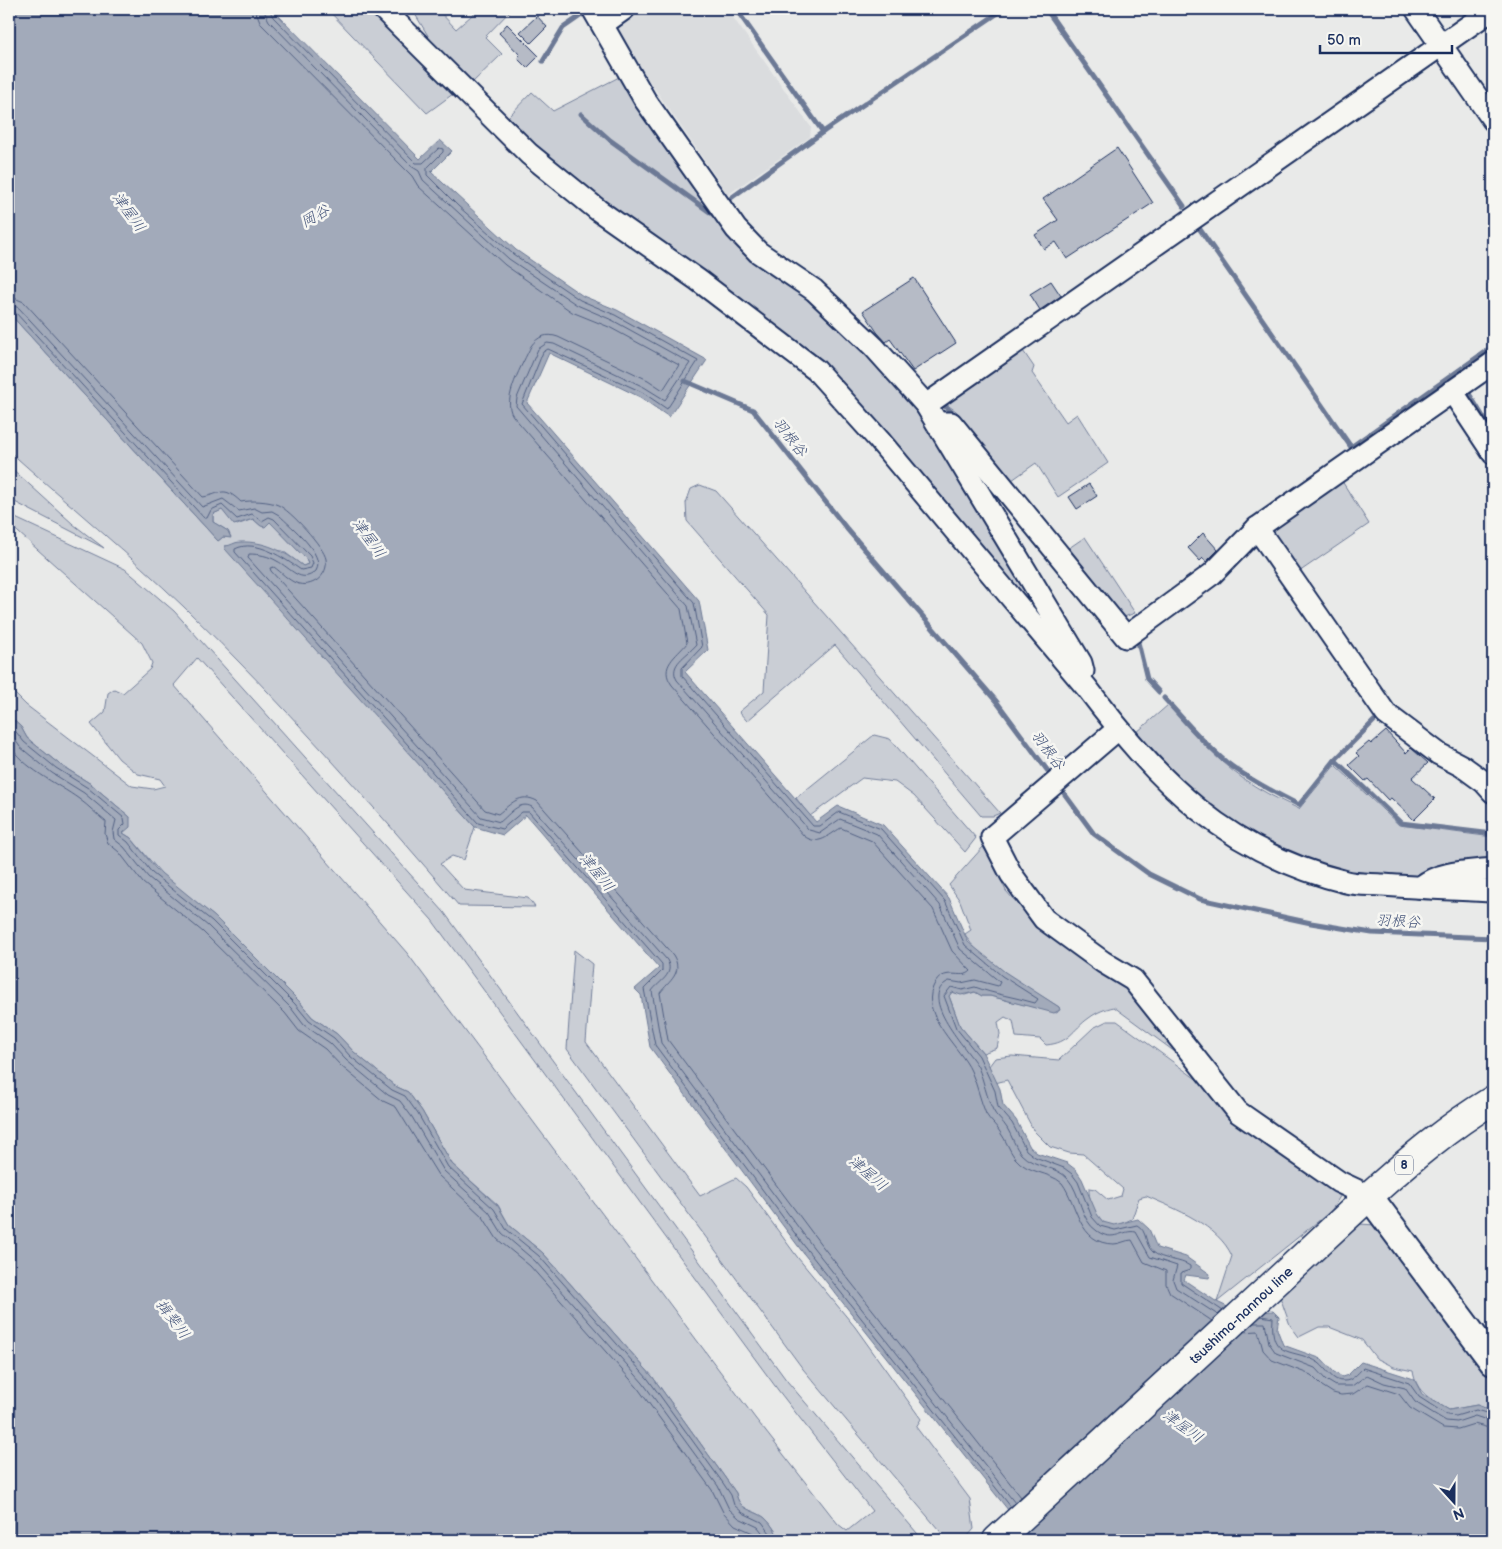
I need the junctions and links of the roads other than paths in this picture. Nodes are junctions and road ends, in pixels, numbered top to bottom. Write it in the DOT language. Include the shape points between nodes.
graph roads {
  1 [pos="383,9"];
  2 [pos="624,9"];
  3 [pos="1416,9"];
  4 [pos="1493,10"];
  5 [pos="598,16"];
  6 [pos="1441,46"];
  7 [pos="1493,120"];
  8 [pos="1493,363"];
  9 [pos="1452,391"];
  10 [pos="926,405"];
  11 [pos="938,423"];
  12 [pos="1493,453"];
  13 [pos="1257,528"];
  14 [pos="1087,688"];
  15 [pos="1111,735"];
  16 [pos="1493,792"];
  17 [pos="1493,869"];
  18 [pos="1419,888"];
  19 [pos="1493,891"];
  20 [pos="1493,1100"];
  21 [pos="1368,1196"];
  22 [pos="1493,1362"];
  23 [pos="997,1540"];
  1 -- 14 [label="street" via="529,154 598,210 698,280 816,370 879,440"];
  2 -- 5 [label="street"];
  3 -- 6 [label="street"];
  4 -- 6 [label="street"];
  5 -- 10 [label="street" via="645,100 736,229 758,252 814,290 874,348"];
  6 -- 7 [label="street"];
  6 -- 10 [label="street"];
  8 -- 9 [label="street"];
  9 -- 12 [label="street"];
  9 -- 13 [label="street"];
  10 -- 11 [label="street"];
  11 -- 13 [label="street" via="952,422 1126,638 1212,574"];
  11 -- 14 [label="street" via="1081,663"];
  13 -- 16 [label="street" via="1386,714 1439,754 1484,782"];
  14 -- 15 [label="street"];
  15 -- 18 [label="street" via="1197,811 1270,857 1347,882"];
  15 -- 21 [label="street" via="992,837 1011,874 1044,919 1133,980 1238,1112 1339,1182"];
  17 -- 18 [label="street" via="1450,874 1430,880"];
  18 -- 19 [label="street"];
  20 -- 21 [label="main road, tsushima-nannou line / 8" via="1417,1154"];
  21 -- 22 [label="street"];
  21 -- 23 [label="main road, tsushima-nannou line / 8"];
}
